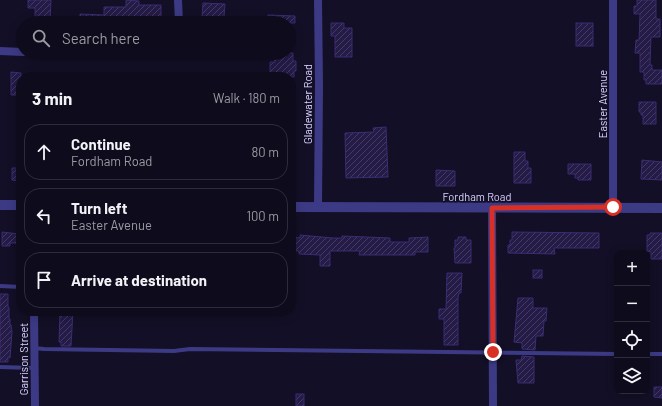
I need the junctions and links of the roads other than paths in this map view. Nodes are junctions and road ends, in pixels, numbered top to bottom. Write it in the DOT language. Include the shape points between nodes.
graph roads {
  1 [pos="178,0"];
  2 [pos="318,0"];
  3 [pos="613,0"];
  4 [pos="178,16"];
  5 [pos="0,51"];
  6 [pos="16,52"];
  7 [pos="0,205"];
  8 [pos="16,205"];
  9 [pos="296,207"];
  10 [pos="318,207"];
  11 [pos="613,207"];
  12 [pos="492,208"];
  13 [pos="662,208"];
  14 [pos="0,286"];
  15 [pos="16,286"];
  16 [pos="34,316"];
  17 [pos="34,348"];
  18 [pos="493,352"];
  19 [pos="614,354"];
  20 [pos="650,354"];
  21 [pos="662,354"];
  22 [pos="0,367"];
  23 [pos="34,368"];
  24 [pos="34,406"];
  25 [pos="493,406"];
  1 -- 4 [label="street"];
  2 -- 10 [label="street, Gladewater Road"];
  3 -- 11 [label="street, Easter Avenue"];
  5 -- 6 [label="street"];
  7 -- 8 [label="street"];
  9 -- 10 [label="street, Fordham Road"];
  10 -- 12 [label="street, Fordham Road"];
  11 -- 12 [label="street, Fordham Road"];
  11 -- 13 [label="street, Fordham Road"];
  12 -- 18 [label="street"];
  14 -- 15 [label="lane"];
  16 -- 17 [label="street, Garrison Street"];
  17 -- 18 [label="lane"];
  17 -- 23 [label="street, Garrison Street"];
  18 -- 19 [label="lane"];
  18 -- 25 [label="street"];
  20 -- 21 [label="lane"];
  22 -- 23 [label="lane"];
  23 -- 24 [label="street, Garrison Street"];
}
